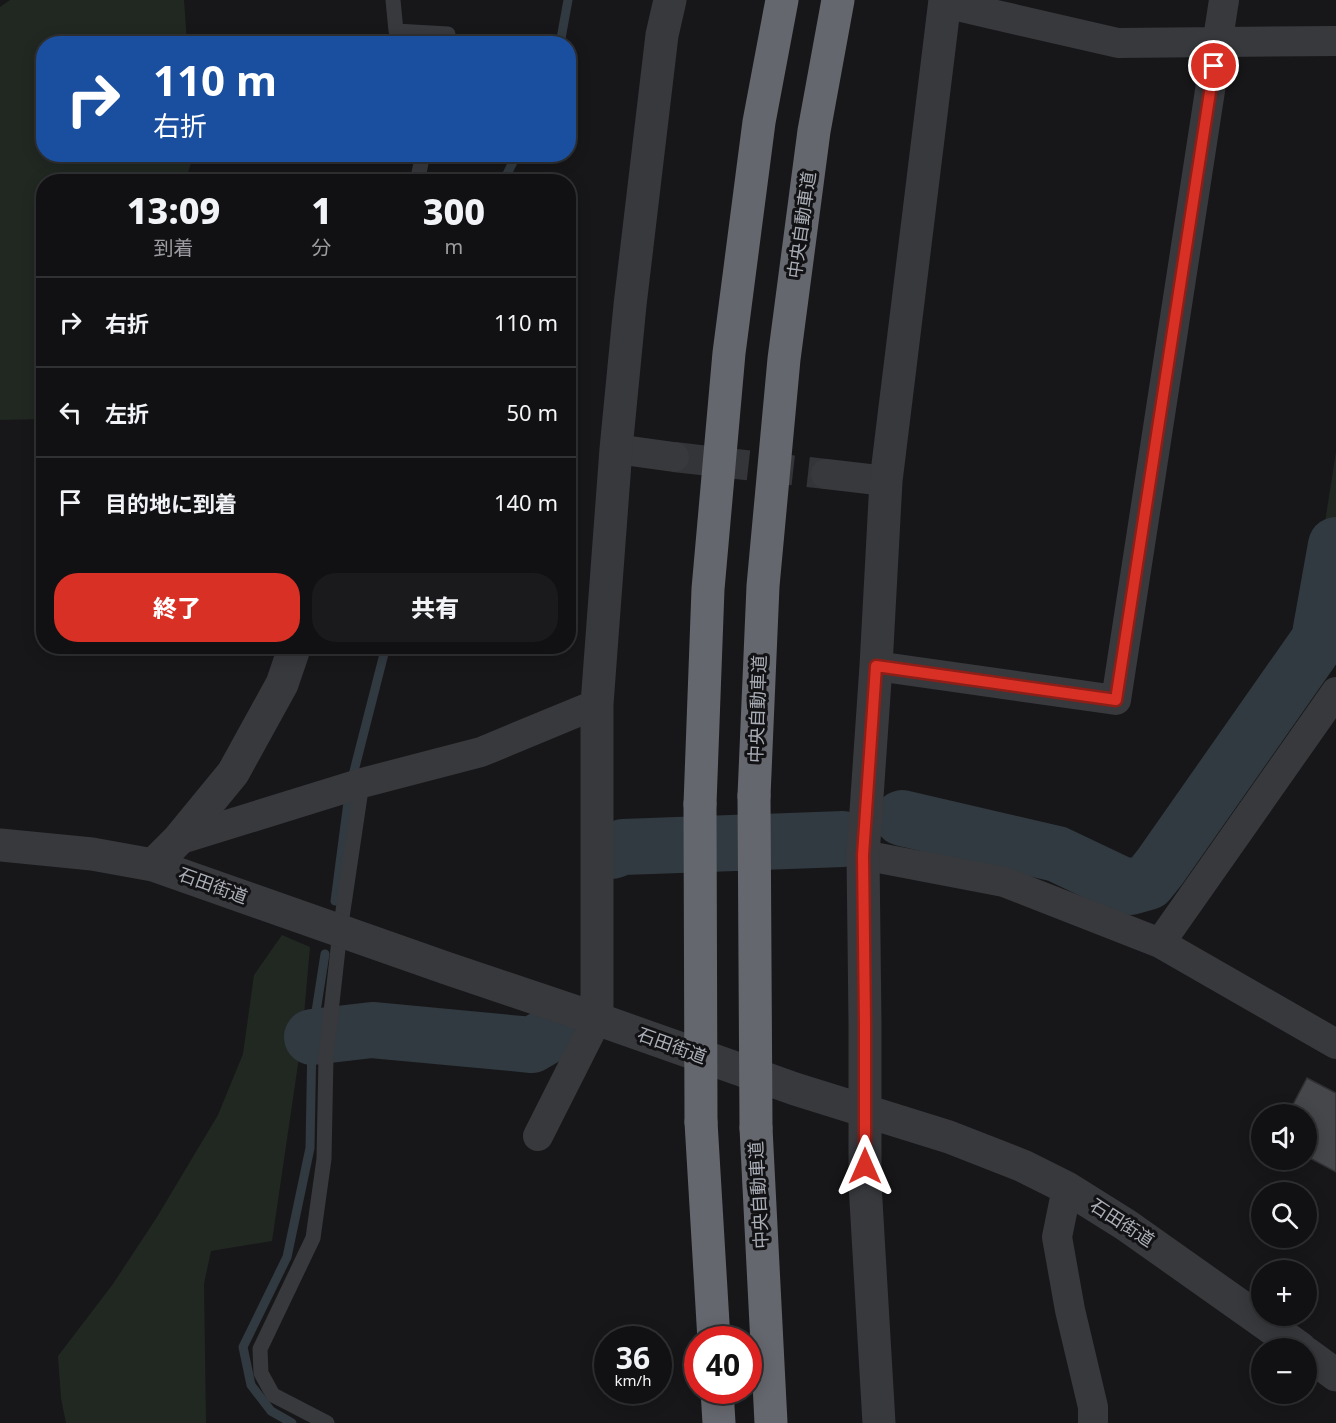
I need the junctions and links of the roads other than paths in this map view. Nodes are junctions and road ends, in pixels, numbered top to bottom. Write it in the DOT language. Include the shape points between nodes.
graph roads {
  1 [pos="393,0"];
  2 [pos="670,0"];
  3 [pos="782,0"];
  4 [pos="838,0"];
  5 [pos="1224,0"];
  6 [pos="945,2"];
  7 [pos="448,36"];
  8 [pos="1336,41"];
  9 [pos="1218,43"];
  10 [pos="616,449"];
  11 [pos="674,457"];
  12 [pos="826,474"];
  13 [pos="886,481"];
  14 [pos="292,654"];
  15 [pos="876,666"];
  16 [pos="1336,692"];
  17 [pos="597,704"];
  18 [pos="362,783"];
  19 [pos="178,840"];
  20 [pos="0,845"];
  21 [pos="863,855"];
  22 [pos="153,864"];
  23 [pos="340,931"];
  24 [pos="1160,942"];
  25 [pos="597,1019"];
  26 [pos="1336,1044"];
  27 [pos="865,1110"];
  28 [pos="538,1136"];
  29 [pos="1067,1188"];
  30 [pos="713,1326"];
  31 [pos="1286,1338"];
  32 [pos="1317,1361"];
  33 [pos="1336,1375"];
  34 [pos="718,1404"];
  35 [pos="327,1423"];
  36 [pos="719,1423"];
  37 [pos="771,1423"];
  38 [pos="879,1423"];
  39 [pos="1093,1423"];
  1 -- 7 [label="lane" via="396,31"];
  2 -- 10 [label="street" via="660,47"];
  3 -- 30 [label="highway, bridge" via="759,122 729,353 708,589 700,804 702,1122"];
  4 -- 37 [label="highway, 中央自動車道, bridge" via="814,131 784,359 763,586 754,796 756,1128"];
  5 -- 9 [label="street"];
  6 -- 9 [label="street" via="1118,43"];
  6 -- 13 [label="street"];
  8 -- 9 [label="street"];
  9 -- 15 [label="street" via="1116,700"];
  10 -- 11 [label="street"];
  10 -- 17 [label="street"];
  12 -- 13 [label="street"];
  13 -- 15 [label="street"];
  14 -- 19 [label="street" via="282,684 233,773"];
  15 -- 21 [label="street"];
  16 -- 24 [label="street"];
  17 -- 18 [label="street" via="481,752"];
  17 -- 25 [label="street"];
  18 -- 19 [label="street"];
  18 -- 23 [label="lane"];
  19 -- 22 [label="street"];
  20 -- 22 [label="street, 石田街道"];
  21 -- 24 [label="street" via="1004,882"];
  21 -- 27 [label="street"];
  22 -- 23 [label="street, 石田街道"];
  23 -- 25 [label="street, 石田街道"];
  23 -- 35 [label="lane" via="326,1057 324,1158 313,1238 260,1349 261,1373 273,1395"];
  24 -- 26 [label="street"];
  25 -- 27 [label="street, 石田街道"];
  25 -- 28 [label="street"];
  27 -- 29 [label="street, 石田街道" via="949,1137"];
  27 -- 38 [label="street" via="865,1184"];
  29 -- 31 [label="street, 石田街道"];
  29 -- 39 [label="street" via="1056,1237 1093,1407"];
  32 -- 33 [label="street"];
  34 -- 36 [label="highway"];
}
